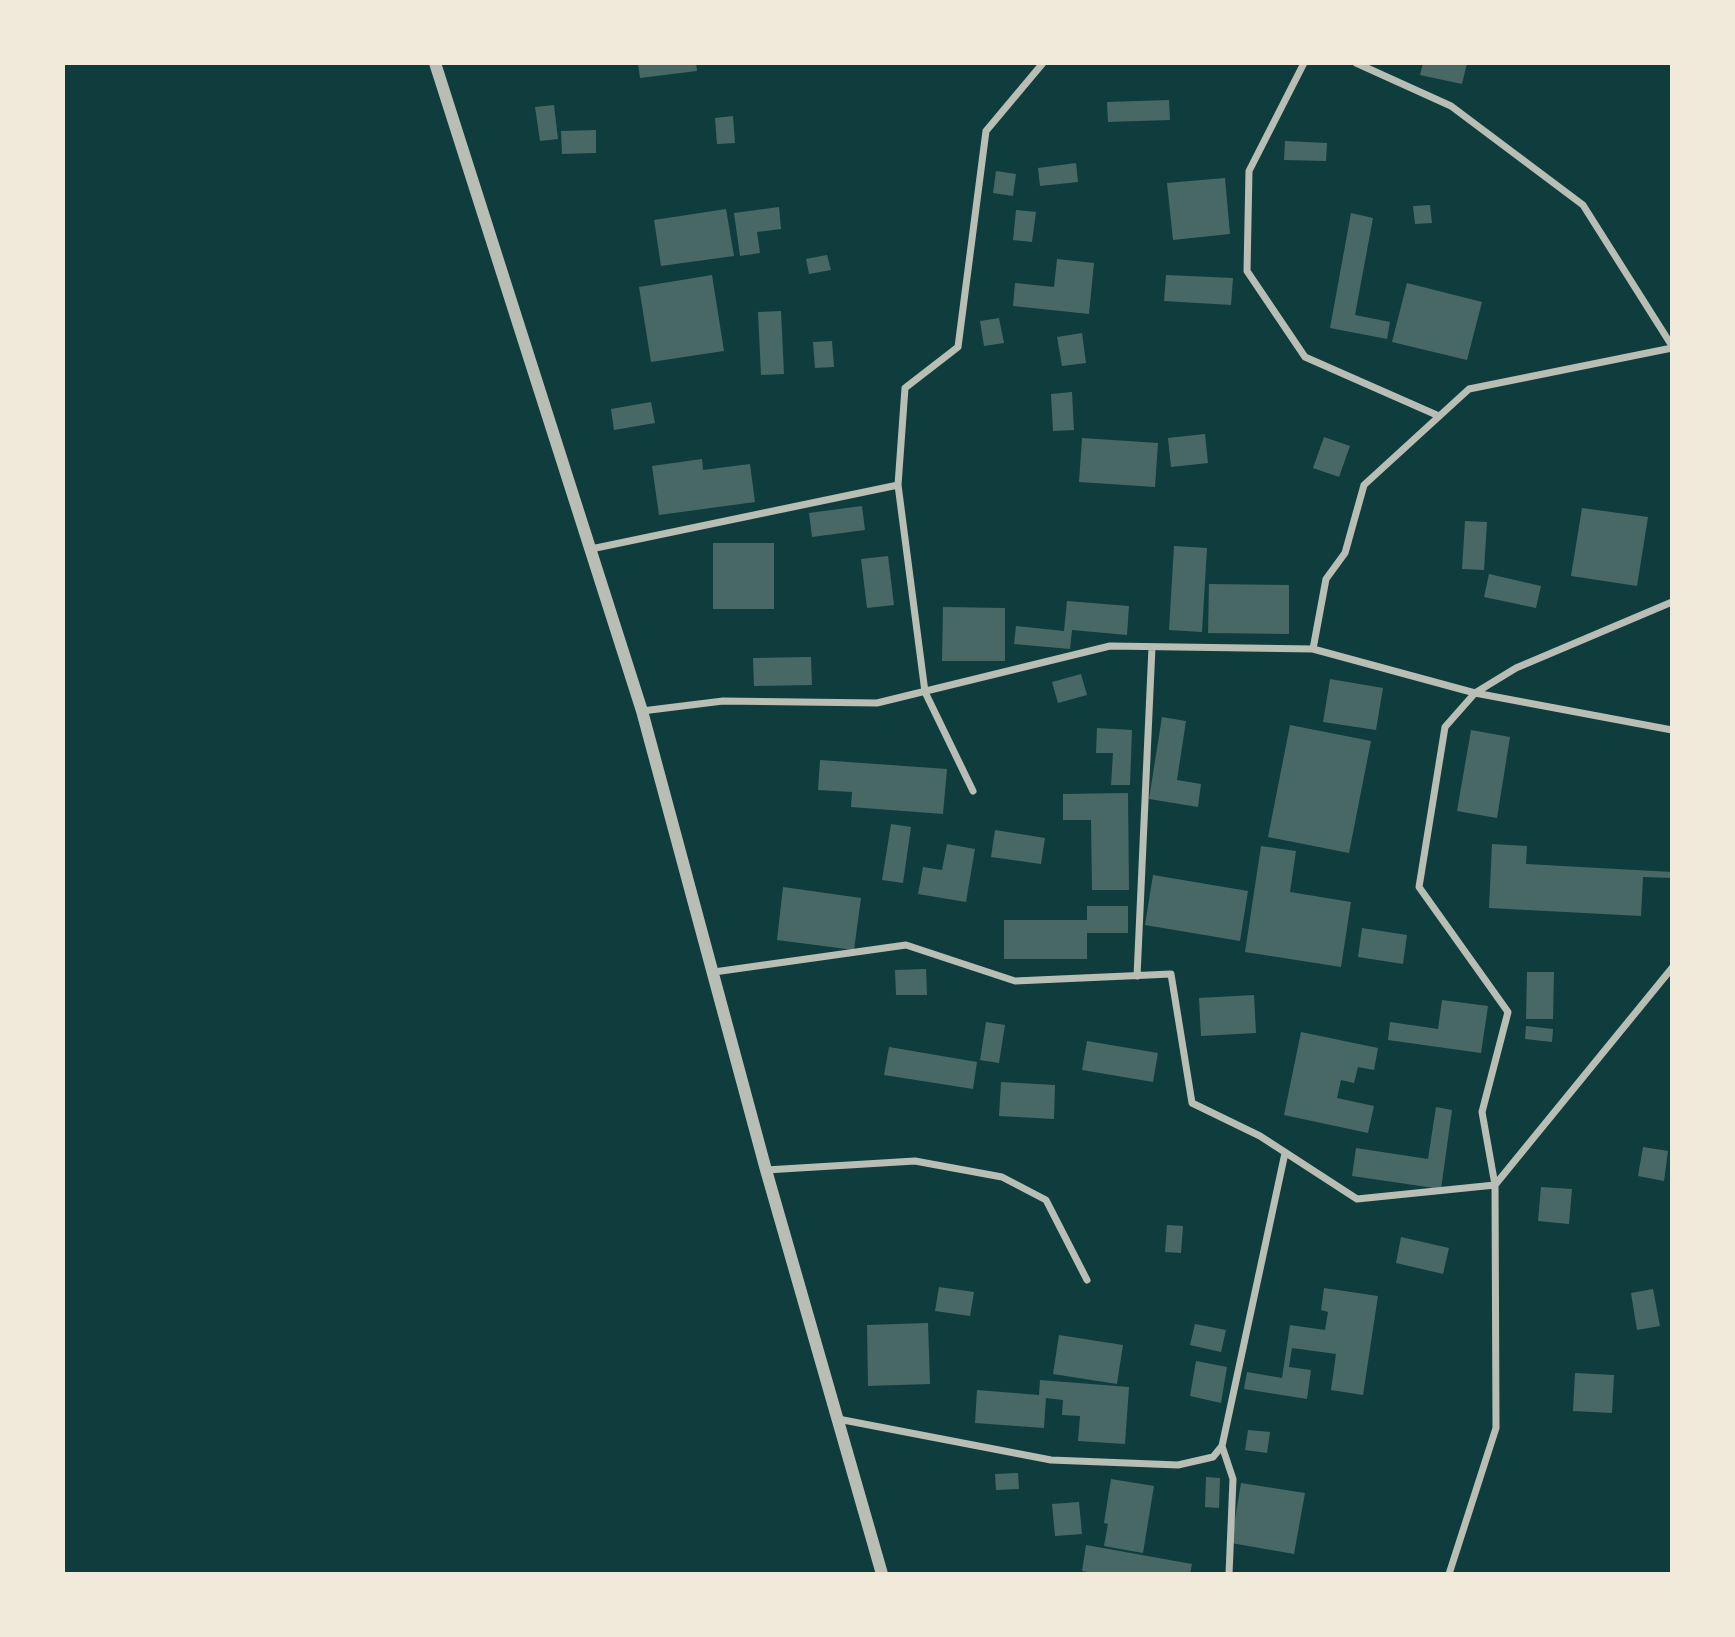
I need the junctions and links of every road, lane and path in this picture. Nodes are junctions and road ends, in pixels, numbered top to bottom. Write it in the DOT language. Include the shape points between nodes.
graph roads {
  1 [pos="435,63"];
  2 [pos="1043,63"];
  3 [pos="1304,63"];
  4 [pos="1356,63"];
  5 [pos="1672,347"];
  6 [pos="1439,416"];
  7 [pos="898,485"];
  8 [pos="591,549"];
  9 [pos="1672,602"];
  10 [pos="1153,647"];
  11 [pos="1313,649"];
  12 [pos="925,692"];
  13 [pos="1475,693"];
  14 [pos="642,711"];
  15 [pos="1672,730"];
  16 [pos="973,791"];
  17 [pos="1672,968"];
  18 [pos="714,972"];
  19 [pos="1137,976"];
  20 [pos="1285,1153"];
  21 [pos="766,1170"];
  22 [pos="1495,1185"];
  23 [pos="1087,1280"];
  24 [pos="838,1419"];
  25 [pos="1223,1446"];
  26 [pos="882,1574"];
  27 [pos="1229,1574"];
  28 [pos="1449,1574"];
  1 -- 8 [label="street"];
  2 -- 7 [label="street" via="986,131 958,347 905,388"];
  3 -- 6 [label="street" via="1249,171 1247,271 1305,358"];
  4 -- 5 [label="street" via="1451,106 1583,205"];
  5 -- 6 [label="street" via="1469,389"];
  6 -- 11 [label="street" via="1364,485 1345,553 1326,579"];
  7 -- 8 [label="street"];
  7 -- 12 [label="street"];
  8 -- 14 [label="street"];
  9 -- 13 [label="street" via="1516,668"];
  10 -- 11 [label="street"];
  10 -- 12 [label="street" via="1110,646"];
  10 -- 19 [label="street"];
  11 -- 13 [label="street"];
  12 -- 14 [label="street" via="877,703 723,701"];
  12 -- 16 [label="street"];
  13 -- 15 [label="street"];
  13 -- 22 [label="street" via="1445,727 1419,887 1508,1012 1482,1112"];
  14 -- 18 [label="street"];
  17 -- 22 [label="street"];
  18 -- 19 [label="street" via="906,945 1015,981"];
  18 -- 21 [label="street"];
  19 -- 20 [label="street" via="1171,974 1192,1103"];
  20 -- 22 [label="street" via="1357,1199"];
  20 -- 25 [label="street"];
  21 -- 23 [label="street" via="915,1161 1002,1177 1046,1200"];
  21 -- 24 [label="street"];
  22 -- 28 [label="street" via="1496,1428"];
  24 -- 25 [label="street" via="1051,1460 1178,1465 1213,1457"];
  24 -- 26 [label="street"];
  25 -- 27 [label="street" via="1233,1479"];
}
